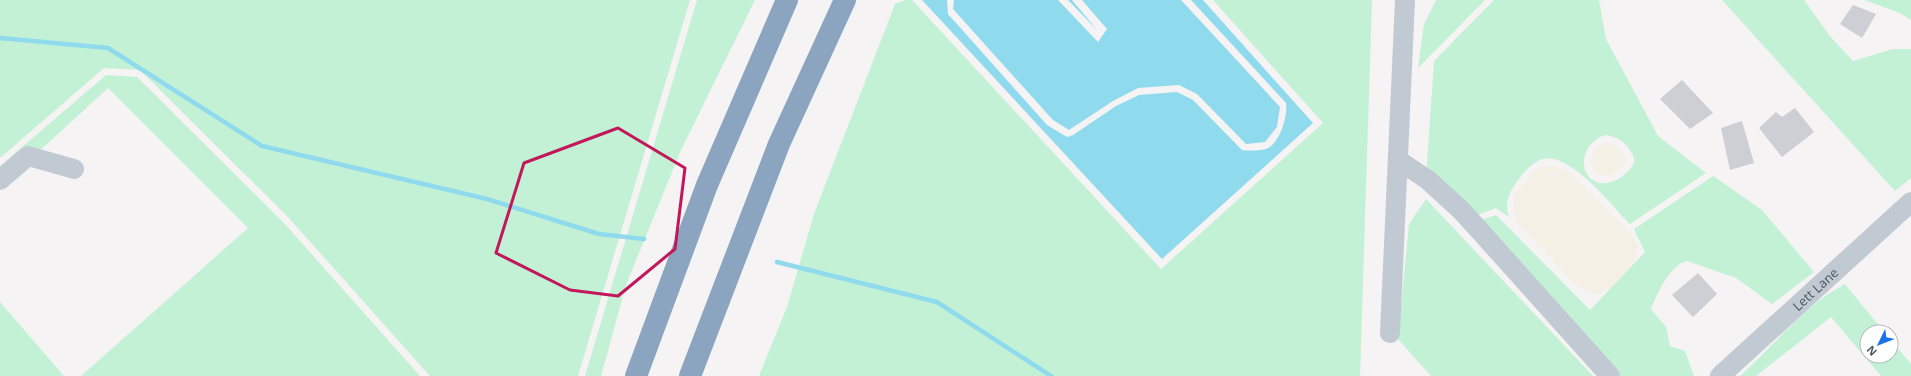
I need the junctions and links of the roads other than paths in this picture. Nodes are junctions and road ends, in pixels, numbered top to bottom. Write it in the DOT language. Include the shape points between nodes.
graph roads {
  1 [pos="787,0"];
  2 [pos="845,0"];
  3 [pos="1405,0"];
  4 [pos="1398,160"];
  5 [pos="74,169"];
  6 [pos="0,180"];
  7 [pos="1911,202"];
  8 [pos="1390,333"];
  9 [pos="636,376"];
  10 [pos="690,376"];
  11 [pos="1610,376"];
  12 [pos="1720,376"];
  1 -- 9 [label="highway" via="707,185"];
  2 -- 10 [label="highway" via="778,144"];
  3 -- 4 [label="street"];
  4 -- 8 [label="street"];
  4 -- 11 [label="street" via="1428,180 1462,211"];
  5 -- 6 [label="street" via="28,156"];
  7 -- 12 [label="street, Lett Lane"];
}
